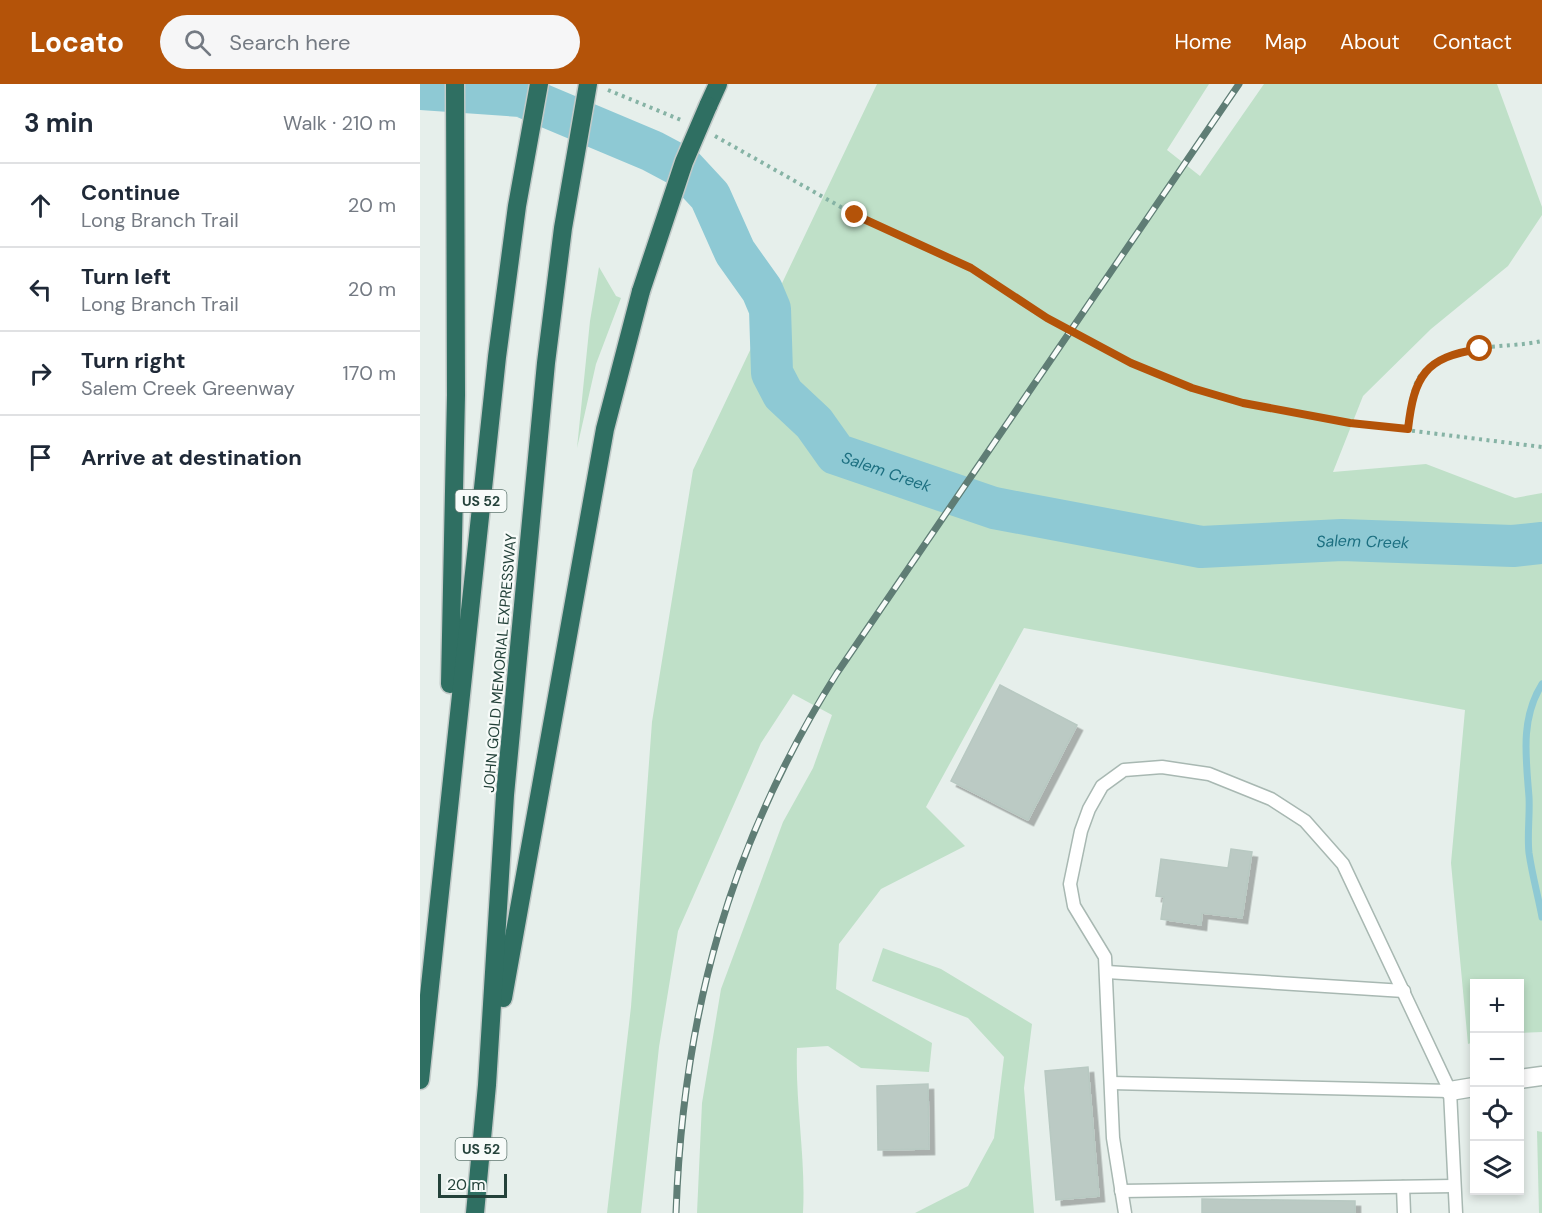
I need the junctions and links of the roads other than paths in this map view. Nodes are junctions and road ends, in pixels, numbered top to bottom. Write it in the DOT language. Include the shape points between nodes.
graph roads {
  1 [pos="455,84"];
  2 [pos="539,84"];
  3 [pos="718,84"];
  4 [pos="596,86"];
  5 [pos="448,797"];
  6 [pos="1107,972"];
  7 [pos="1404,991"];
  8 [pos="1542,1076"];
  9 [pos="1524,1078"];
  10 [pos="420,1080"];
  11 [pos="1111,1083"];
  12 [pos="487,1085"];
  13 [pos="1470,1088"];
  14 [pos="1450,1091"];
  15 [pos="1454,1186"];
  16 [pos="1403,1187"];
  17 [pos="1121,1191"];
  18 [pos="476,1213"];
  19 [pos="1125,1213"];
  20 [pos="1404,1213"];
  21 [pos="1456,1213"];
  1 -- 5 [label="highway" via="456,395"];
  2 -- 5 [label="highway, US 52" via="517,206"];
  3 -- 12 [label="highway, bridge" via="684,162 641,291 605,429"];
  4 -- 12 [label="highway, JOHN GOLD MEMORIAL EXPRESSWAY / US 52" via="563,228 546,363 506,795"];
  5 -- 10 [label="highway, US 52"];
  6 -- 7 [label="lane"];
  6 -- 7 [label="lane" via="1105,957 1074,906 1070,884 1081,831 1102,786 1124,771 1162,767 1209,774 1271,799 1305,821 1343,864"];
  6 -- 11 [label="lane"];
  7 -- 14 [label="lane"];
  8 -- 9 [label="street"];
  11 -- 14 [label="lane"];
  11 -- 17 [label="lane" via="1113,1138"];
  12 -- 18 [label="highway, JOHN GOLD MEMORIAL EXPRESSWAY / US 52"];
  13 -- 14 [label="street"];
  14 -- 15 [label="lane"];
  15 -- 16 [label="lane"];
  15 -- 21 [label="lane"];
  16 -- 17 [label="lane"];
  16 -- 20 [label="lane"];
  17 -- 19 [label="lane"];
}
